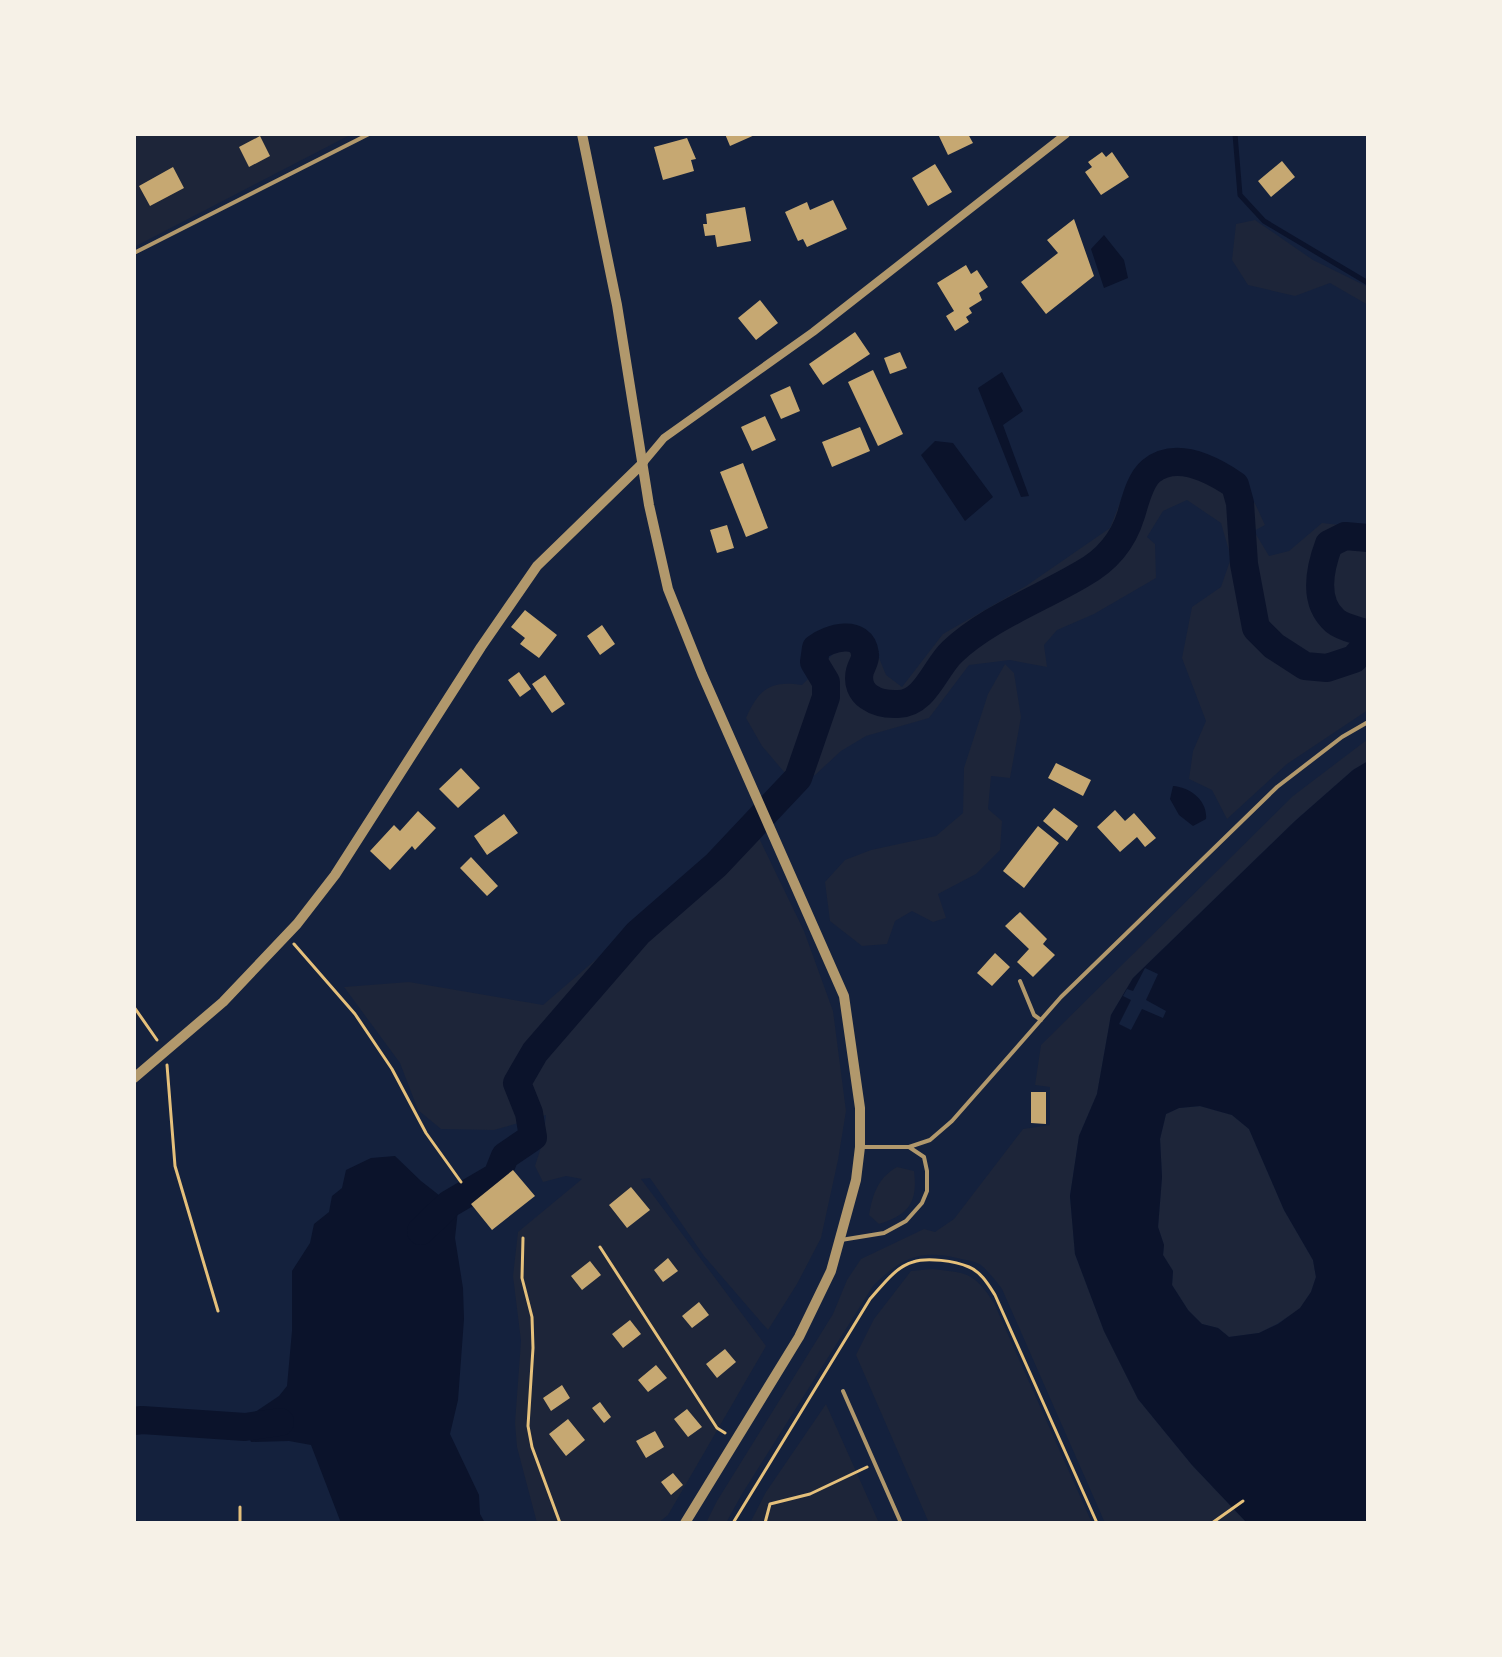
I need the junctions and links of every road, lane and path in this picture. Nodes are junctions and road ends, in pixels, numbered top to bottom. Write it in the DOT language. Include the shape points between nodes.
graph roads {
  1 [pos="369,134"];
  2 [pos="582,134"];
  3 [pos="1066,134"];
  4 [pos="134,253"];
  5 [pos="643,463"];
  6 [pos="1368,722"];
  7 [pos="286,936"];
  8 [pos="1020,981"];
  9 [pos="134,1007"];
  10 [pos="1041,1020"];
  11 [pos="164,1051"];
  12 [pos="134,1078"];
  13 [pos="860,1147"];
  14 [pos="909,1147"];
  15 [pos="461,1182"];
  16 [pos="523,1238"];
  17 [pos="841,1240"];
  18 [pos="600,1247"];
  19 [pos="218,1311"];
  20 [pos="843,1391"];
  21 [pos="735,1440"];
  22 [pos="875,1464"];
  23 [pos="1243,1501"];
  24 [pos="240,1507"];
  25 [pos="240,1523"];
  26 [pos="560,1523"];
  27 [pos="685,1523"];
  28 [pos="733,1523"];
  29 [pos="765,1523"];
  30 [pos="901,1523"];
  31 [pos="1097,1523"];
  32 [pos="1212,1523"];
  1 -- 4 [label="lane"];
  2 -- 5 [label="street"];
  3 -- 5 [label="street" via="813,332 664,438"];
  5 -- 7 [label="street" via="537,566 335,875"];
  5 -- 13 [label="street" via="668,589 844,996 857,1074"];
  6 -- 10 [label="lane" via="1277,787"];
  7 -- 11 [label="street" via="223,1002"];
  7 -- 15 [label="path" via="355,1014"];
  8 -- 10 [label="lane"];
  9 -- 11 [label="path"];
  10 -- 14 [label="lane" via="952,1121 930,1140"];
  11 -- 12 [label="street"];
  11 -- 19 [label="path" via="175,1166"];
  13 -- 14 [label="lane"];
  13 -- 17 [label="street"];
  14 -- 17 [label="lane" via="924,1157 927,1191 922,1203 906,1221 884,1233"];
  16 -- 26 [label="path" via="522,1278 533,1348 528,1426"];
  17 -- 21 [label="street" via="813,1310"];
  18 -- 21 [label="path" via="717,1428"];
  20 -- 22 [label="lane"];
  21 -- 27 [label="street"];
  22 -- 29 [label="path" via="810,1494 770,1504"];
  22 -- 30 [label="lane"];
  23 -- 32 [label="path"];
  24 -- 25 [label="path"];
  28 -- 31 [label="path" via="870,1299 890,1276 912,1262 935,1260 969,1267 995,1295"];
}
